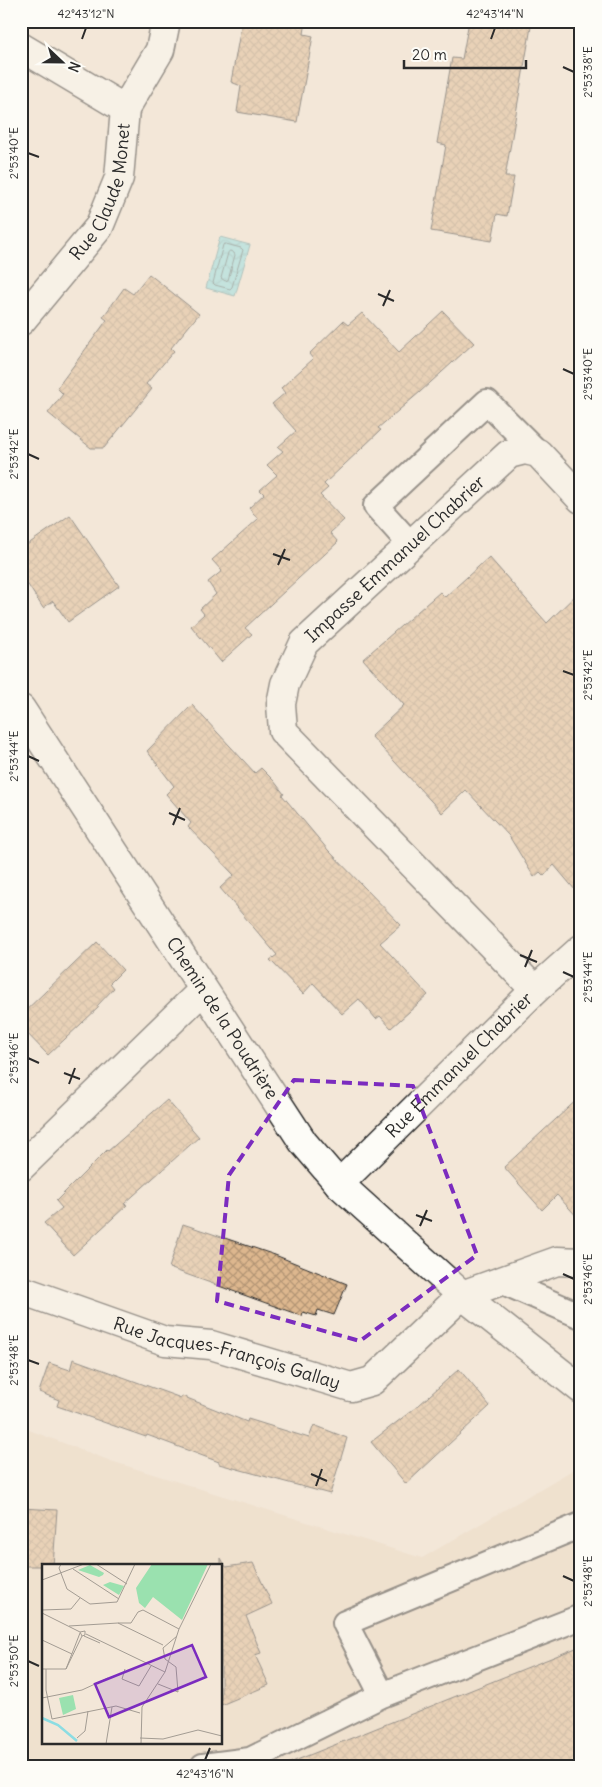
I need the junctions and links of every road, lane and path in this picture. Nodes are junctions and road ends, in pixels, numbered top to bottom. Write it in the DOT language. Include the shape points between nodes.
graph roads {
  1 [pos="166,21"];
  2 [pos="21,47"];
  3 [pos="125,109"];
  4 [pos="21,321"];
  5 [pos="538,452"];
  6 [pos="581,499"];
  7 [pos="411,545"];
  8 [pos="21,709"];
  9 [pos="581,949"];
  10 [pos="204,990"];
  11 [pos="536,990"];
  12 [pos="21,1167"];
  13 [pos="339,1184"];
  14 [pos="581,1262"];
  15 [pos="501,1281"];
  16 [pos="21,1290"];
  17 [pos="462,1295"];
  18 [pos="581,1316"];
  19 [pos="581,1389"];
  20 [pos="581,1525"];
  21 [pos="581,1617"];
  22 [pos="382,1695"];
  23 [pos="251,1763"];
  24 [pos="203,1766"];
  1 -- 3 [label="street, Rue Claude Monet" via="160,50"];
  2 -- 3 [label="street"];
  3 -- 4 [label="street, Rue Claude Monet" via="119,178 98,227"];
  5 -- 6 [label="street"];
  5 -- 7 [label="street, Impasse Emmanuel Chabrier" via="525,450 509,454"];
  5 -- 7 [label="lane" via="487,402 376,506"];
  7 -- 11 [label="street, Impasse Emmanuel Chabrier" via="304,643 285,684 281,704 283,731"];
  8 -- 10 [label="street, Chemin de la Poudrière"];
  9 -- 11 [label="street, Rue Emmanuel Chabrier"];
  10 -- 12 [label="street"];
  10 -- 13 [label="street, Chemin de la Poudrière" via="304,1142"];
  11 -- 13 [label="street, Rue Emmanuel Chabrier"];
  13 -- 17 [label="street, Chemin de la Poudrière"];
  14 -- 15 [label="street" via="557,1261"];
  15 -- 17 [label="street"];
  15 -- 18 [label="lane"];
  16 -- 17 [label="street, Rue Jacques-François Gallay" via="165,1341 211,1345 351,1387 372,1381"];
  17 -- 19 [label="street, Chemin de la Poudrière"];
  20 -- 22 [label="lane" via="345,1623"];
  21 -- 22 [label="lane"];
  22 -- 23 [label="lane"];
  23 -- 24 [label="lane"];
}
